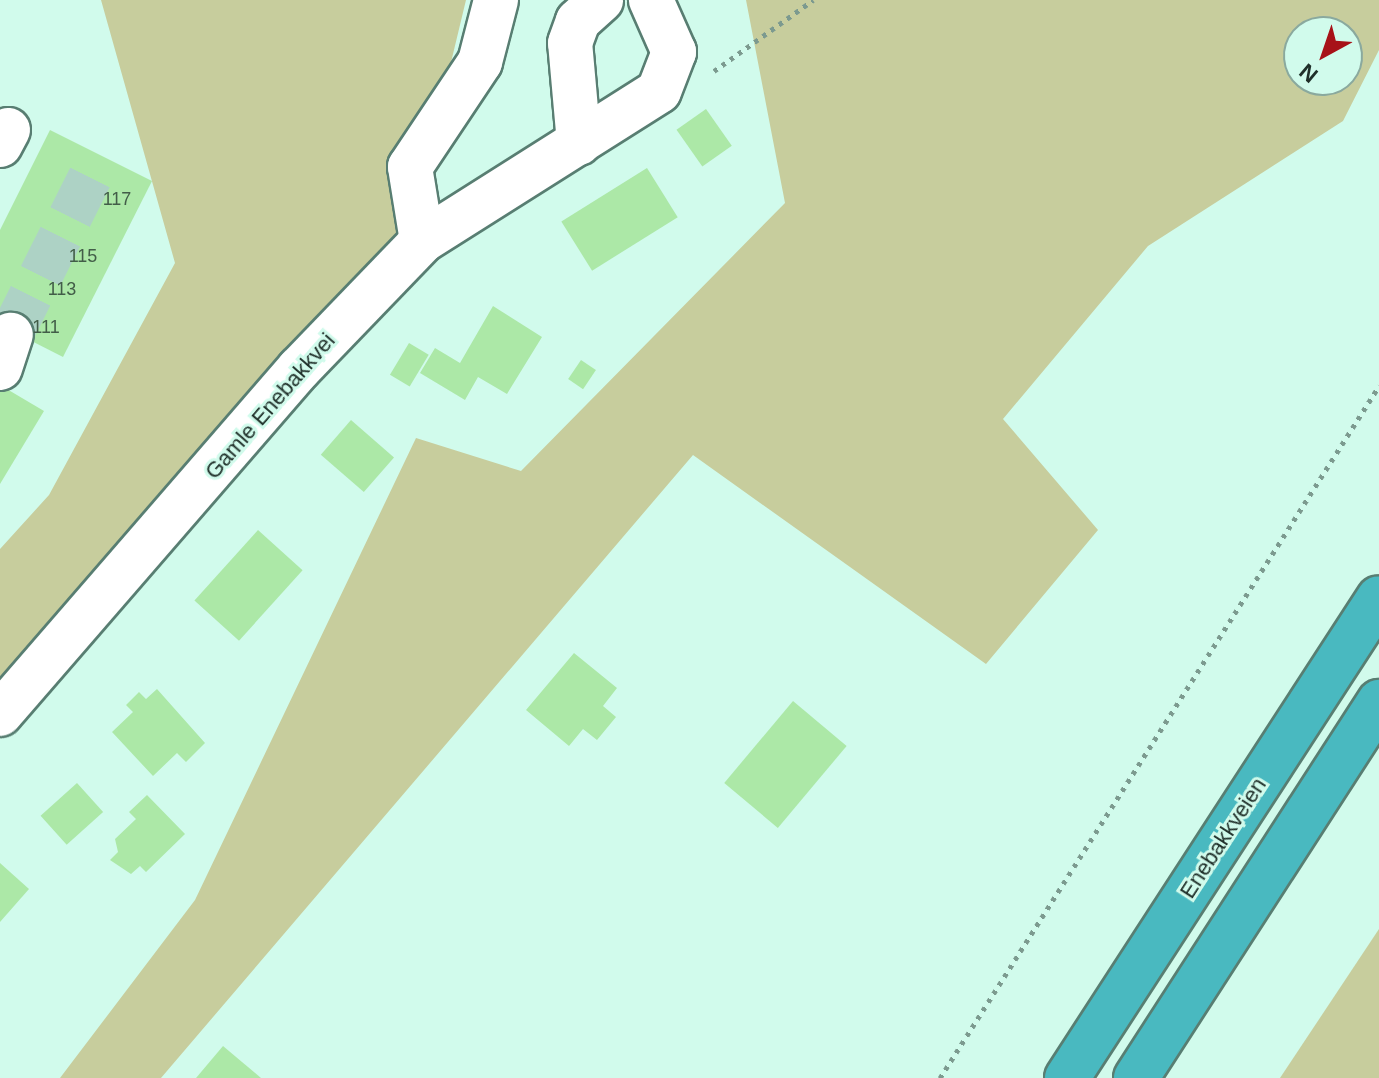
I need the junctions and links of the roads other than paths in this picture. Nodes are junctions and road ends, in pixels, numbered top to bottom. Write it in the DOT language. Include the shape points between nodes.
graph roads {
  1 [pos="496,0"];
  2 [pos="601,0"];
  3 [pos="658,2"];
  4 [pos="579,143"];
  5 [pos="422,241"];
  6 [pos="1379,598"];
  7 [pos="1379,702"];
  8 [pos="0,714"];
  9 [pos="1067,1078"];
  10 [pos="1136,1078"];
  1 -- 5 [label="street" via="480,62 410,167"];
  2 -- 4 [label="street" via="578,21 570,43"];
  3 -- 4 [label="street, Gamle Enebakkvei" via="674,52 659,91"];
  4 -- 5 [label="street, Gamle Enebakkvei"];
  5 -- 8 [label="street, Gamle Enebakkvei" via="299,369"];
  6 -- 9 [label="highway, Enebakkveien"];
  7 -- 10 [label="highway"];
}
